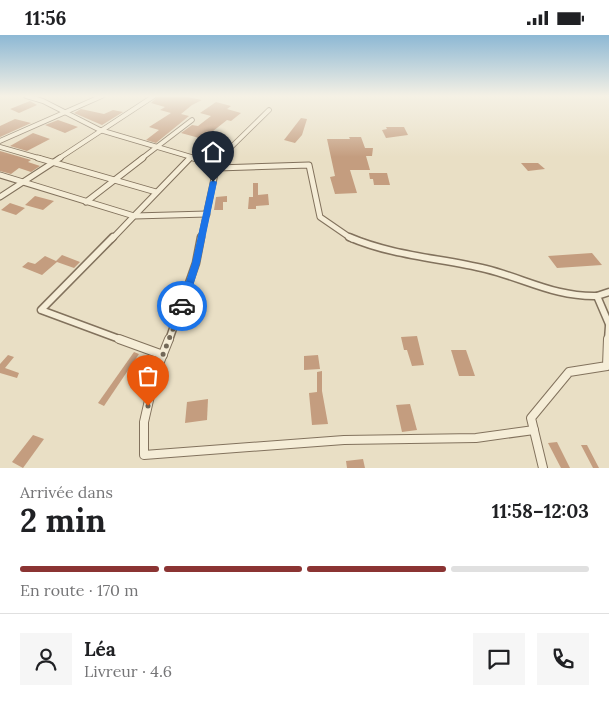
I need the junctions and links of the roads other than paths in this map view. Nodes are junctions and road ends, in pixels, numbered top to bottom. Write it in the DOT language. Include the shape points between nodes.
graph roads {
  1 [pos="56,116"];
  2 [pos="74,116"];
  3 [pos="122,116"];
  4 [pos="263,116"];
  5 [pos="192,120"];
  6 [pos="100,130"];
  7 [pos="0,141"];
  8 [pos="0,147"];
  9 [pos="157,147"];
  10 [pos="191,157"];
  11 [pos="53,162"];
  12 [pos="216,168"];
  13 [pos="0,175"];
  14 [pos="116,179"];
  15 [pos="23,182"];
  16 [pos="156,192"];
  17 [pos="0,197"];
  18 [pos="86,202"];
  19 [pos="207,214"];
  20 [pos="134,216"];
  21 [pos="609,292"];
  22 [pos="597,296"];
  23 [pos="609,325"];
  24 [pos="163,355"];
  25 [pos="534,430"];
  26 [pos="544,468"];
  1 -- 7 [label="street"];
  2 -- 6 [label="street"];
  3 -- 6 [label="street"];
  4 -- 12 [label="street" via="218,160"];
  5 -- 9 [label="street"];
  6 -- 9 [label="street"];
  6 -- 11 [label="street"];
  8 -- 11 [label="street"];
  9 -- 10 [label="street"];
  9 -- 14 [label="street"];
  10 -- 12 [label="street"];
  10 -- 16 [label="street"];
  11 -- 14 [label="street"];
  11 -- 15 [label="street"];
  12 -- 19 [label="street"];
  12 -- 22 [label="street" via="309,165 320,217 347,237 376,248 494,271 536,287 576,297"];
  13 -- 15 [label="street"];
  14 -- 16 [label="street"];
  14 -- 18 [label="street"];
  15 -- 17 [label="street"];
  15 -- 18 [label="street"];
  16 -- 20 [label="street"];
  18 -- 20 [label="street"];
  19 -- 20 [label="street"];
  19 -- 24 [label="street" via="196,263"];
  20 -- 24 [label="street" via="41,310"];
  21 -- 22 [label="street"];
  22 -- 23 [label="street"];
  23 -- 25 [label="street" via="606,366 569,372 531,418"];
  24 -- 25 [label="street" via="144,422 144,455 344,440 476,438"];
  25 -- 26 [label="street"];
}
